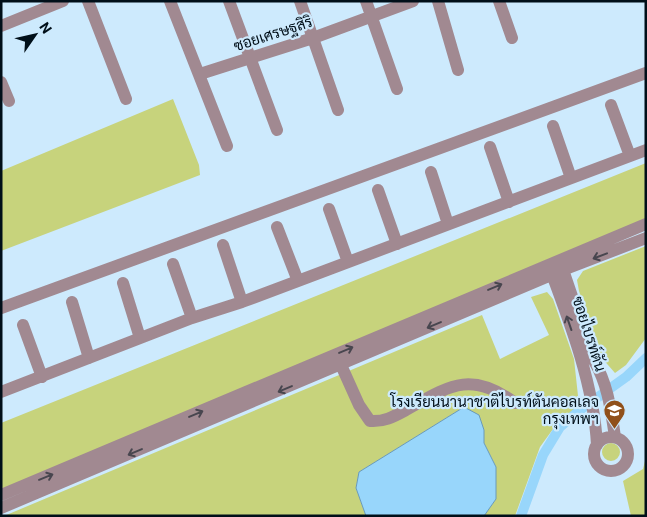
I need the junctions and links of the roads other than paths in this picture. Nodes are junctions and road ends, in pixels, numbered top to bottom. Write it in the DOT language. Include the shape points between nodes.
graph roads {
  1 [pos="63,1"];
  2 [pos="88,1"];
  3 [pos="170,1"];
  4 [pos="229,1"];
  5 [pos="300,1"];
  6 [pos="366,1"];
  7 [pos="413,1"];
  8 [pos="438,1"];
  9 [pos="499,1"];
  10 [pos="372,16"];
  11 [pos="1,26"];
  12 [pos="313,38"];
  13 [pos="512,38"];
  14 [pos="252,59"];
  15 [pos="458,70"];
  16 [pos="646,73"];
  17 [pos="200,74"];
  18 [pos="1,82"];
  19 [pos="397,89"];
  20 [pos="126,99"];
  21 [pos="9,101"];
  22 [pos="612,105"];
  23 [pos="338,110"];
  24 [pos="553,126"];
  25 [pos="278,130"];
  26 [pos="227,146"];
  27 [pos="490,146"];
  28 [pos="646,150"];
  29 [pos="630,156"];
  30 [pos="431,172"];
  31 [pos="571,178"];
  32 [pos="378,190"];
  33 [pos="509,202"];
  34 [pos="329,209"];
  35 [pos="448,224"];
  36 [pos="646,224"];
  37 [pos="277,227"];
  38 [pos="646,238"];
  39 [pos="397,244"];
  40 [pos="223,245"];
  41 [pos="348,262"];
  42 [pos="173,264"];
  43 [pos="555,268"];
  44 [pos="298,281"];
  45 [pos="123,283"];
  46 [pos="72,302"];
  47 [pos="242,302"];
  48 [pos="1,308"];
  49 [pos="192,318"];
  50 [pos="23,325"];
  51 [pos="140,338"];
  52 [pos="90,358"];
  53 [pos="341,365"];
  54 [pos="42,377"];
  55 [pos="1,392"];
  56 [pos="515,403"];
  57 [pos="615,437"];
  58 [pos="596,445"];
  59 [pos="1,495"];
  60 [pos="1,508"];
  1 -- 11 [label="street"];
  2 -- 20 [label="street"];
  3 -- 17 [label="street"];
  4 -- 14 [label="street"];
  5 -- 12 [label="street"];
  6 -- 10 [label="street"];
  7 -- 10 [label="street, ซอยเศรษฐสิริ"];
  8 -- 15 [label="street"];
  9 -- 13 [label="street"];
  10 -- 12 [label="street, ซอยเศรษฐสิริ"];
  10 -- 19 [label="street"];
  12 -- 14 [label="street, ซอยเศรษฐสิริ"];
  12 -- 23 [label="street"];
  14 -- 17 [label="street, ซอยเศรษฐสิริ"];
  14 -- 25 [label="street"];
  16 -- 48 [label="street"];
  17 -- 26 [label="street"];
  18 -- 21 [label="street"];
  22 -- 29 [label="street"];
  24 -- 31 [label="street"];
  27 -- 33 [label="street"];
  28 -- 29 [label="street"];
  29 -- 31 [label="street"];
  30 -- 35 [label="street"];
  31 -- 33 [label="street"];
  32 -- 39 [label="street"];
  33 -- 35 [label="street"];
  34 -- 41 [label="street"];
  35 -- 39 [label="street"];
  36 -- 43 [label="street"];
  37 -- 44 [label="street"];
  38 -- 43 [label="street, one-way"];
  39 -- 41 [label="street"];
  40 -- 47 [label="street"];
  41 -- 44 [label="street"];
  42 -- 49 [label="street"];
  43 -- 53 [label="street, one-way"];
  43 -- 57 [label="street, ซอยไบรท์ตัน" via="602,375"];
  58 -- 43 [label="street, ซอยไบรท์ตัน, one-way" via="596,424 584,370"];
  59 -- 43 [label="street, one-way"];
  44 -- 47 [label="street"];
  45 -- 51 [label="street"];
  46 -- 52 [label="street"];
  47 -- 49 [label="street"];
  49 -- 51 [label="street"];
  50 -- 54 [label="street"];
  51 -- 52 [label="street"];
  52 -- 54 [label="street"];
  53 -- 56 [label="street" via="370,421 389,419 441,390 461,385 484,385"];
  53 -- 60 [label="street, one-way"];
  54 -- 55 [label="street"];
  57 -- 58 [label="street" via="605,438"];
  57 -- 58 [label="street, ซอยไบรท์ตัน" via="625,444 628,454 625,464 616,470 605,470 598,464"];
}
